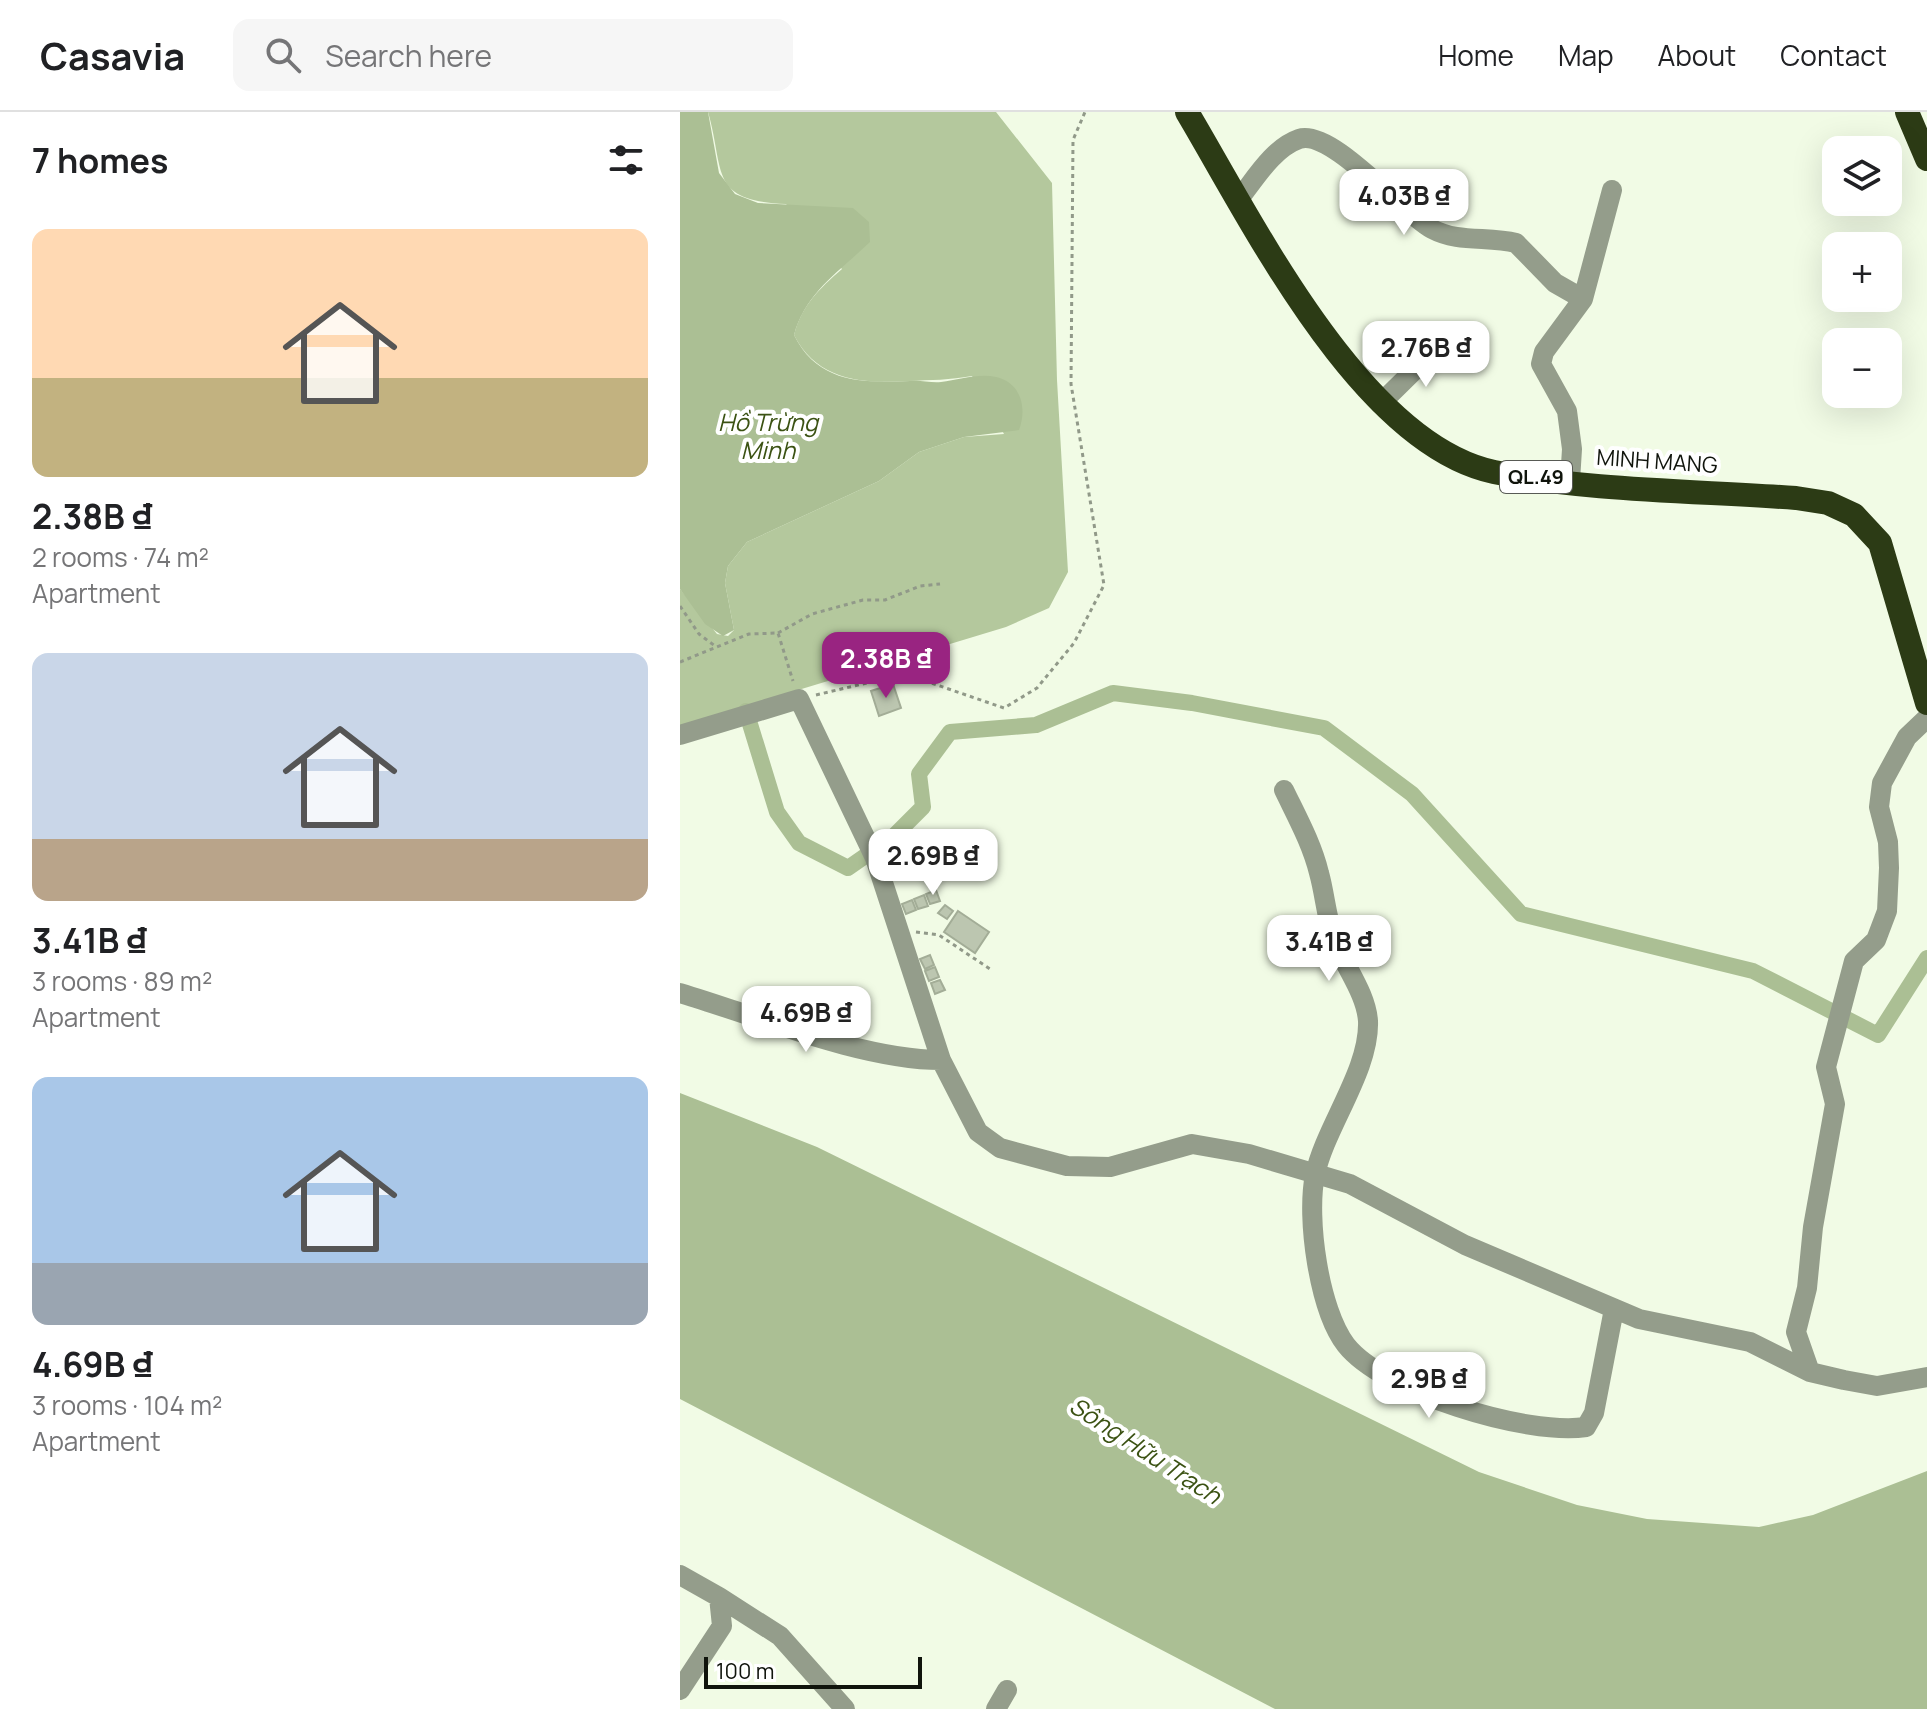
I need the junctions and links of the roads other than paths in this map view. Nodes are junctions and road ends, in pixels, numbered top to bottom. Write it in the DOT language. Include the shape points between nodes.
graph roads {
  1 [pos="1187,112"];
  2 [pos="1907,112"];
  3 [pos="1919,112"];
  4 [pos="1927,132"];
  5 [pos="1927,159"];
  6 [pos="1612,190"];
  7 [pos="1239,199"];
  8 [pos="1583,299"];
  9 [pos="1441,344"];
  10 [pos="1380,404"];
  11 [pos="1570,481"];
  12 [pos="1922,670"];
  13 [pos="1927,703"];
  14 [pos="1927,718"];
  15 [pos="680,735"];
  16 [pos="1284,790"];
  17 [pos="680,993"];
  18 [pos="941,1060"];
  19 [pos="1315,1173"];
  20 [pos="1614,1309"];
  21 [pos="1810,1372"];
  22 [pos="1927,1377"];
  23 [pos="680,1575"];
  24 [pos="719,1597"];
  25 [pos="680,1690"];
  26 [pos="1007,1690"];
  27 [pos="845,1709"];
  28 [pos="996,1709"];
  1 -- 7 [label="highway, MINH MANG / QL.49"];
  2 -- 5 [label="highway"];
  3 -- 4 [label="highway"];
  6 -- 8 [label="street"];
  7 -- 8 [label="street" via="1281,151 1311,138 1333,148 1431,229 1461,238 1516,243 1555,283"];
  7 -- 10 [label="highway, MINH MANG / QL.49" via="1308,309"];
  8 -- 11 [label="street" via="1541,364 1567,411"];
  9 -- 10 [label="street"];
  10 -- 11 [label="highway, MINH MANG / QL.49" via="1438,449 1492,471"];
  11 -- 12 [label="highway, MINH MANG / QL.49" via="1796,498 1828,503 1854,515 1880,543"];
  12 -- 13 [label="highway, MINH MANG / QL.49"];
  14 -- 21 [label="street" via="1907,737 1878,796 1889,868 1887,911 1883,929 1854,961 1826,1067 1835,1104 1796,1332"];
  15 -- 18 [label="street" via="799,699 871,851"];
  16 -- 19 [label="street" via="1319,872 1333,935 1368,1023"];
  17 -- 18 [label="street" via="839,1041 915,1060"];
  18 -- 19 [label="street" via="978,1132 1000,1148 1067,1166 1110,1167 1192,1144"];
  19 -- 20 [label="street" via="1350,1184 1465,1245"];
  19 -- 20 [label="street" via="1313,1226 1335,1324 1358,1357 1406,1386 1467,1410 1536,1425 1586,1427 1594,1413"];
  20 -- 21 [label="street" via="1665,1327 1750,1342"];
  21 -- 22 [label="street" via="1877,1386"];
  23 -- 24 [label="street"];
  24 -- 25 [label="street" via="722,1626"];
  24 -- 27 [label="street" via="780,1636"];
  26 -- 28 [label="street"];
}
